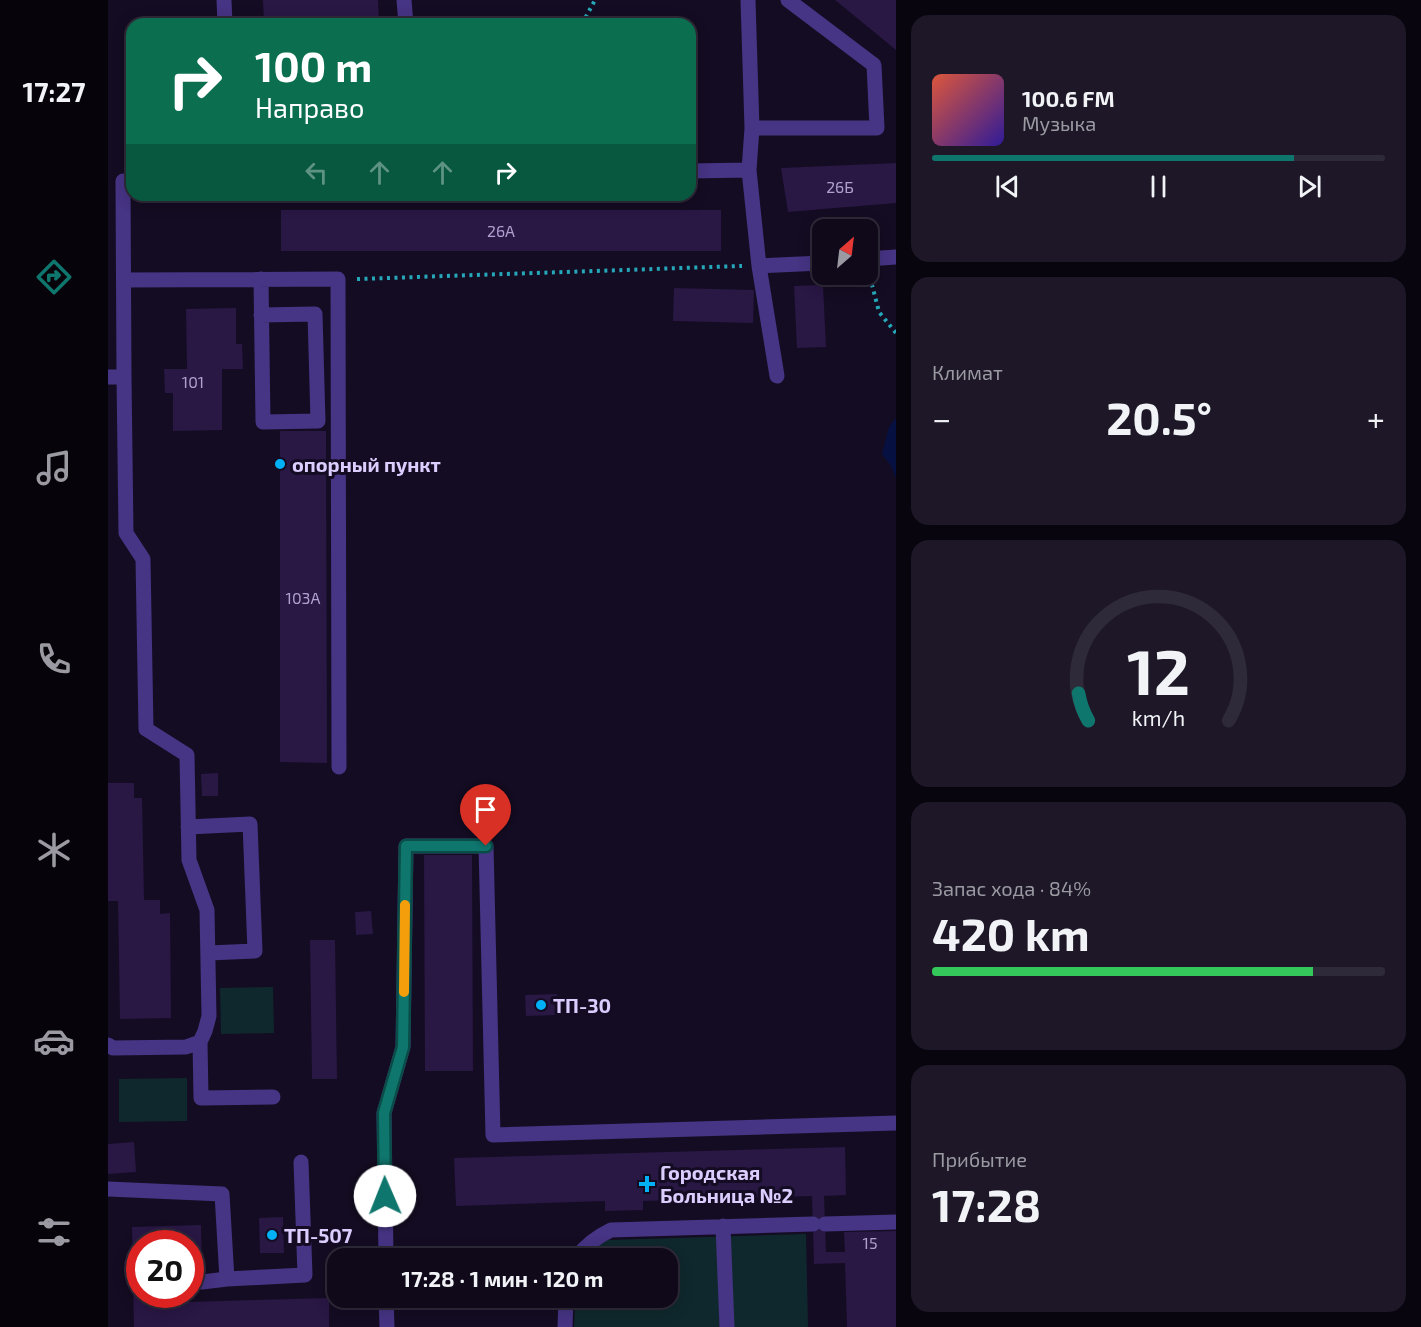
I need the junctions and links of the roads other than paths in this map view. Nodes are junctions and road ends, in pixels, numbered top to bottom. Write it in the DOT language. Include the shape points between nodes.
graph roads {
  1 [pos="224,0"];
  2 [pos="404,0"];
  3 [pos="748,0"];
  4 [pos="788,0"];
  5 [pos="225,18"];
  6 [pos="406,18"];
  7 [pos="752,128"];
  8 [pos="749,170"];
  9 [pos="696,171"];
  10 [pos="121,181"];
  11 [pos="896,257"];
  12 [pos="812,263"];
  13 [pos="878,263"];
  14 [pos="759,266"];
  15 [pos="261,279"];
  16 [pos="124,280"];
  17 [pos="261,315"];
  18 [pos="777,376"];
  19 [pos="116,377"];
  20 [pos="339,767"];
  21 [pos="188,827"];
  22 [pos="208,953"];
  23 [pos="200,1042"];
  24 [pos="108,1045"];
  25 [pos="273,1097"];
  26 [pos="896,1123"];
  27 [pos="301,1162"];
  28 [pos="108,1189"];
  29 [pos="896,1222"];
  30 [pos="723,1227"];
  31 [pos="386,1248"];
  32 [pos="584,1248"];
  33 [pos="227,1279"];
  34 [pos="204,1282"];
  35 [pos="386,1308"];
  36 [pos="566,1308"];
  37 [pos="387,1327"];
  38 [pos="566,1327"];
  39 [pos="727,1327"];
  1 -- 5 [label="lane"];
  2 -- 6 [label="lane"];
  3 -- 7 [label="lane"];
  4 -- 7 [label="lane" via="874,65 877,128"];
  7 -- 8 [label="lane"];
  8 -- 9 [label="lane"];
  8 -- 14 [label="lane"];
  10 -- 16 [label="lane"];
  11 -- 13 [label="lane"];
  12 -- 14 [label="lane"];
  14 -- 18 [label="lane"];
  15 -- 16 [label="lane"];
  15 -- 17 [label="lane"];
  15 -- 20 [label="lane" via="338,279"];
  16 -- 19 [label="lane"];
  17 -- 17 [label="lane" via="315,314 318,421 263,422"];
  19 -- 21 [label="lane" via="126,533 144,560 146,729 188,755"];
  21 -- 22 [label="lane" via="189,860 207,910"];
  21 -- 22 [label="lane" via="250,824 255,951"];
  22 -- 23 [label="lane" via="209,1016"];
  23 -- 24 [label="lane" via="186,1047"];
  23 -- 25 [label="lane" via="201,1098"];
  26 -- 31 [label="lane" via="493,1135 486,846 406,846 403,1047 384,1113"];
  27 -- 33 [label="lane" via="305,1275"];
  28 -- 33 [label="lane" via="222,1194"];
  29 -- 30 [label="lane"];
  30 -- 32 [label="lane" via="611,1230"];
  30 -- 39 [label="lane"];
  33 -- 34 [label="lane"];
  35 -- 37 [label="lane"];
  36 -- 38 [label="lane"];
}
